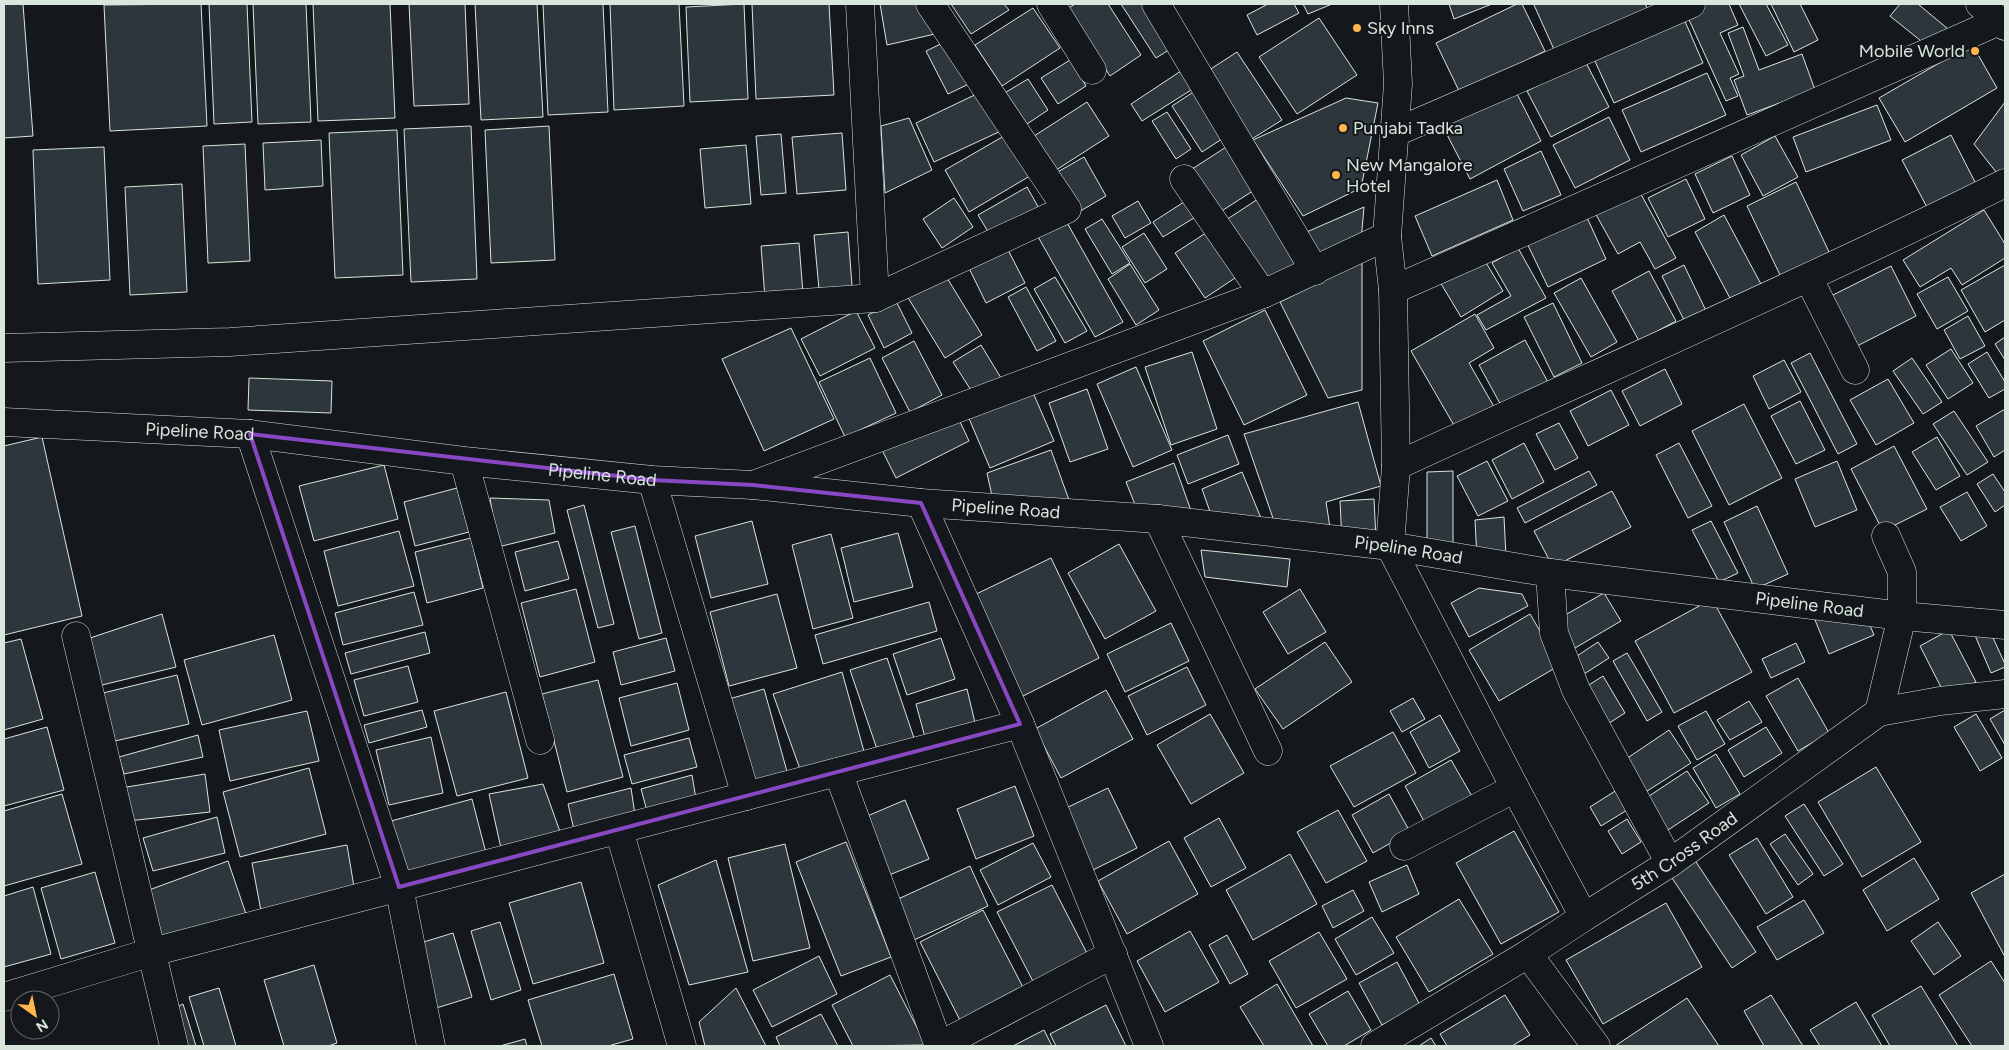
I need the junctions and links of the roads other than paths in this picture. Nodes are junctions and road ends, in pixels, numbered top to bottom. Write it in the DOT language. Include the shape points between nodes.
graph roads {
  1 [pos="860,4"];
  2 [pos="930,4"];
  3 [pos="1051,4"];
  4 [pos="1156,4"];
  5 [pos="1394,4"];
  6 [pos="1690,4"];
  7 [pos="1995,17"];
  8 [pos="1092,70"];
  9 [pos="1394,133"];
  10 [pos="1184,179"];
  11 [pos="2005,183"];
  12 [pos="1387,236"];
  13 [pos="1315,271"];
  14 [pos="1808,279"];
  15 [pos="1394,290"];
  16 [pos="1263,294"];
  17 [pos="875,298"];
  18 [pos="4,348"];
  19 [pos="1854,370"];
  20 [pos="4,422"];
  21 [pos="250,434"];
  22 [pos="464,461"];
  23 [pos="1396,466"];
  24 [pos="652,480"];
  25 [pos="754,484"];
  26 [pos="920,503"];
  27 [pos="1158,519"];
  28 [pos="1886,536"];
  29 [pos="1390,546"];
  30 [pos="1550,573"];
  31 [pos="1902,616"];
  32 [pos="2005,625"];
  33 [pos="76,636"];
  34 [pos="2005,694"];
  35 [pos="1880,712"];
  36 [pos="1020,724"];
  37 [pos="540,740"];
  38 [pos="1268,751"];
  39 [pos="838,772"];
  40 [pos="1515,788"];
  41 [pos="746,796"];
  42 [pos="619,830"];
  43 [pos="1404,846"];
  44 [pos="1670,863"];
  45 [pos="400,887"];
  46 [pos="1584,917"];
  47 [pos="152,952"];
  48 [pos="1113,954"];
  49 [pos="1528,954"];
  50 [pos="4,997"];
  51 [pos="174,1046"];
  52 [pos="431,1046"];
  53 [pos="682,1046"];
  54 [pos="939,1046"];
  55 [pos="1149,1046"];
  56 [pos="1375,1046"];
  57 [pos="1596,1046"];
  1 -- 17 [label="street"];
  2 -- 17 [label="street" via="1067,209"];
  3 -- 8 [label="street"];
  4 -- 13 [label="street"];
  5 -- 9 [label="street" via="1398,84"];
  6 -- 9 [label="street"];
  7 -- 15 [label="street"];
  9 -- 12 [label="street"];
  10 -- 16 [label="street"];
  11 -- 14 [label="street"];
  12 -- 13 [label="street"];
  12 -- 15 [label="street"];
  13 -- 16 [label="street"];
  14 -- 19 [label="street"];
  14 -- 23 [label="street"];
  15 -- 23 [label="street"];
  16 -- 25 [label="street"];
  17 -- 18 [label="street" via="230,342"];
  20 -- 21 [label="street, Pipeline Road"];
  21 -- 22 [label="street, Pipeline Road"];
  21 -- 45 [label="street"];
  22 -- 24 [label="street, Pipeline Road"];
  22 -- 37 [label="street"];
  23 -- 29 [label="street"];
  24 -- 25 [label="street, Pipeline Road"];
  24 -- 41 [label="street"];
  25 -- 26 [label="street, Pipeline Road"];
  26 -- 27 [label="street, Pipeline Road"];
  26 -- 36 [label="street"];
  27 -- 29 [label="street, Pipeline Road"];
  27 -- 38 [label="street"];
  28 -- 31 [label="street" via="1902,572"];
  29 -- 30 [label="street, Pipeline Road"];
  29 -- 40 [label="street"];
  30 -- 31 [label="street, Pipeline Road"];
  30 -- 44 [label="street" via="1554,633 1576,690"];
  31 -- 32 [label="street, Pipeline Road"];
  31 -- 35 [label="street"];
  33 -- 47 [label="street"];
  34 -- 35 [label="street, 5th Cross Road"];
  35 -- 44 [label="street, 5th Cross Road"];
  36 -- 39 [label="street"];
  36 -- 48 [label="street"];
  39 -- 41 [label="street"];
  39 -- 54 [label="street"];
  40 -- 43 [label="street"];
  40 -- 46 [label="street"];
  41 -- 42 [label="street"];
  42 -- 45 [label="street"];
  42 -- 53 [label="street"];
  44 -- 46 [label="street, 5th Cross Road"];
  45 -- 47 [label="street"];
  45 -- 52 [label="street"];
  46 -- 49 [label="street, 5th Cross Road"];
  47 -- 50 [label="street"];
  47 -- 51 [label="street"];
  48 -- 54 [label="street"];
  48 -- 55 [label="street"];
  49 -- 56 [label="street, 5th Cross Road"];
  49 -- 57 [label="street"];
}
